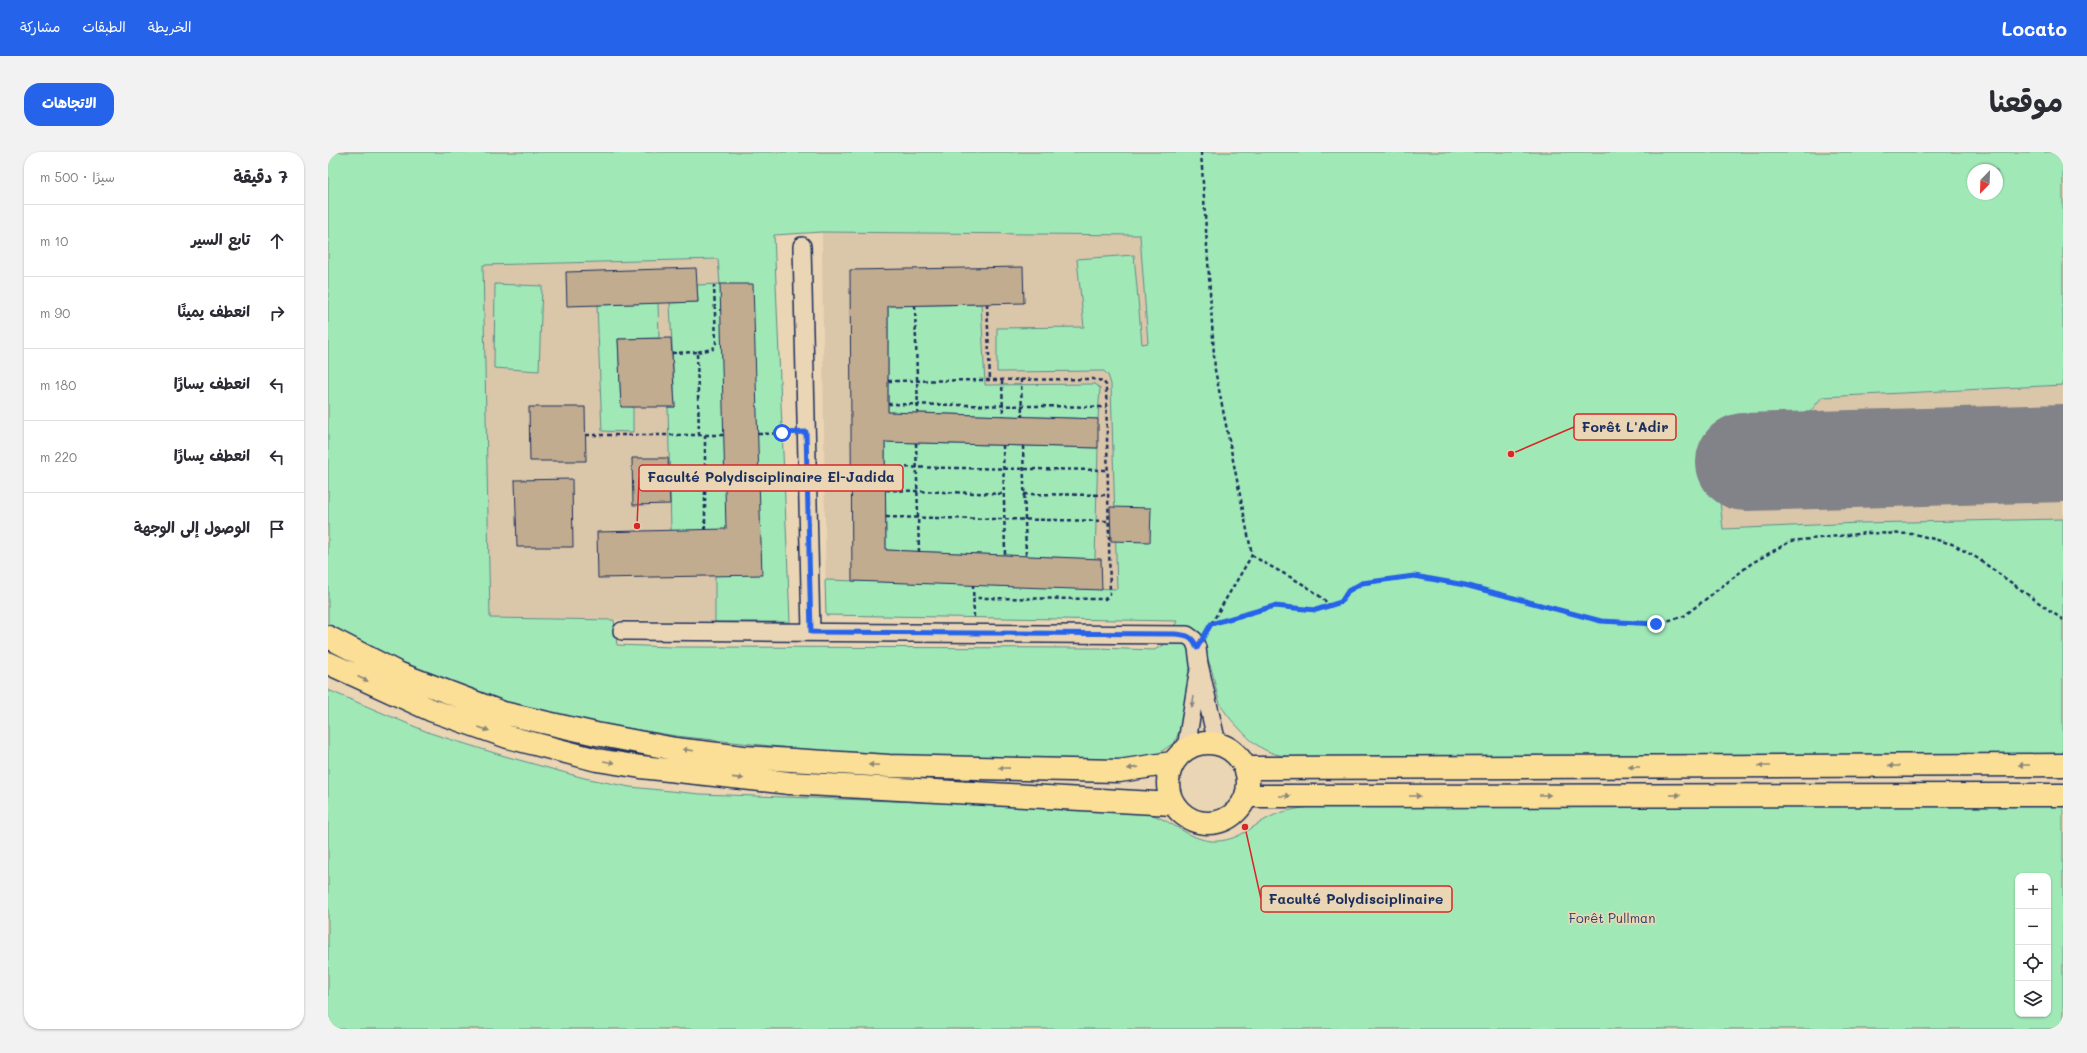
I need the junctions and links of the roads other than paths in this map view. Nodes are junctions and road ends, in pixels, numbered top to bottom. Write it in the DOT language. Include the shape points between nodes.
graph roads {
  1 [pos="802,246"];
  2 [pos="622,631"];
  3 [pos="811,632"];
  4 [pos="328,637"];
  5 [pos="1198,656"];
  6 [pos="328,663"];
  7 [pos="1217,743"];
  8 [pos="1179,756"];
  9 [pos="2063,765"];
  10 [pos="1245,768"];
  11 [pos="2063,795"];
  12 [pos="1246,796"];
  13 [pos="1173,804"];
  1 -- 3 [label="street"];
  2 -- 3 [label="street"];
  3 -- 5 [label="street" via="1175,634 1188,635 1194,640"];
  8 -- 4 [label="highway, one-way" via="1119,770 890,766 743,757 675,749 581,731 503,712 400,674"];
  5 -- 7 [label="street"];
  5 -- 8 [label="street, one-way"];
  6 -- 13 [label="highway, one-way" via="431,710 508,737 597,760 789,783"];
  7 -- 8 [label="highway" via="1201,743"];
  7 -- 10 [label="highway" via="1229,748 1239,757"];
  8 -- 13 [label="highway" via="1167,776 1168,791"];
  9 -- 10 [label="highway, one-way"];
  10 -- 12 [label="highway" via="1248,782"];
  12 -- 11 [label="highway, one-way"];
  12 -- 13 [label="highway" via="1238,809 1227,818 1212,823 1197,822 1183,815"];
}
